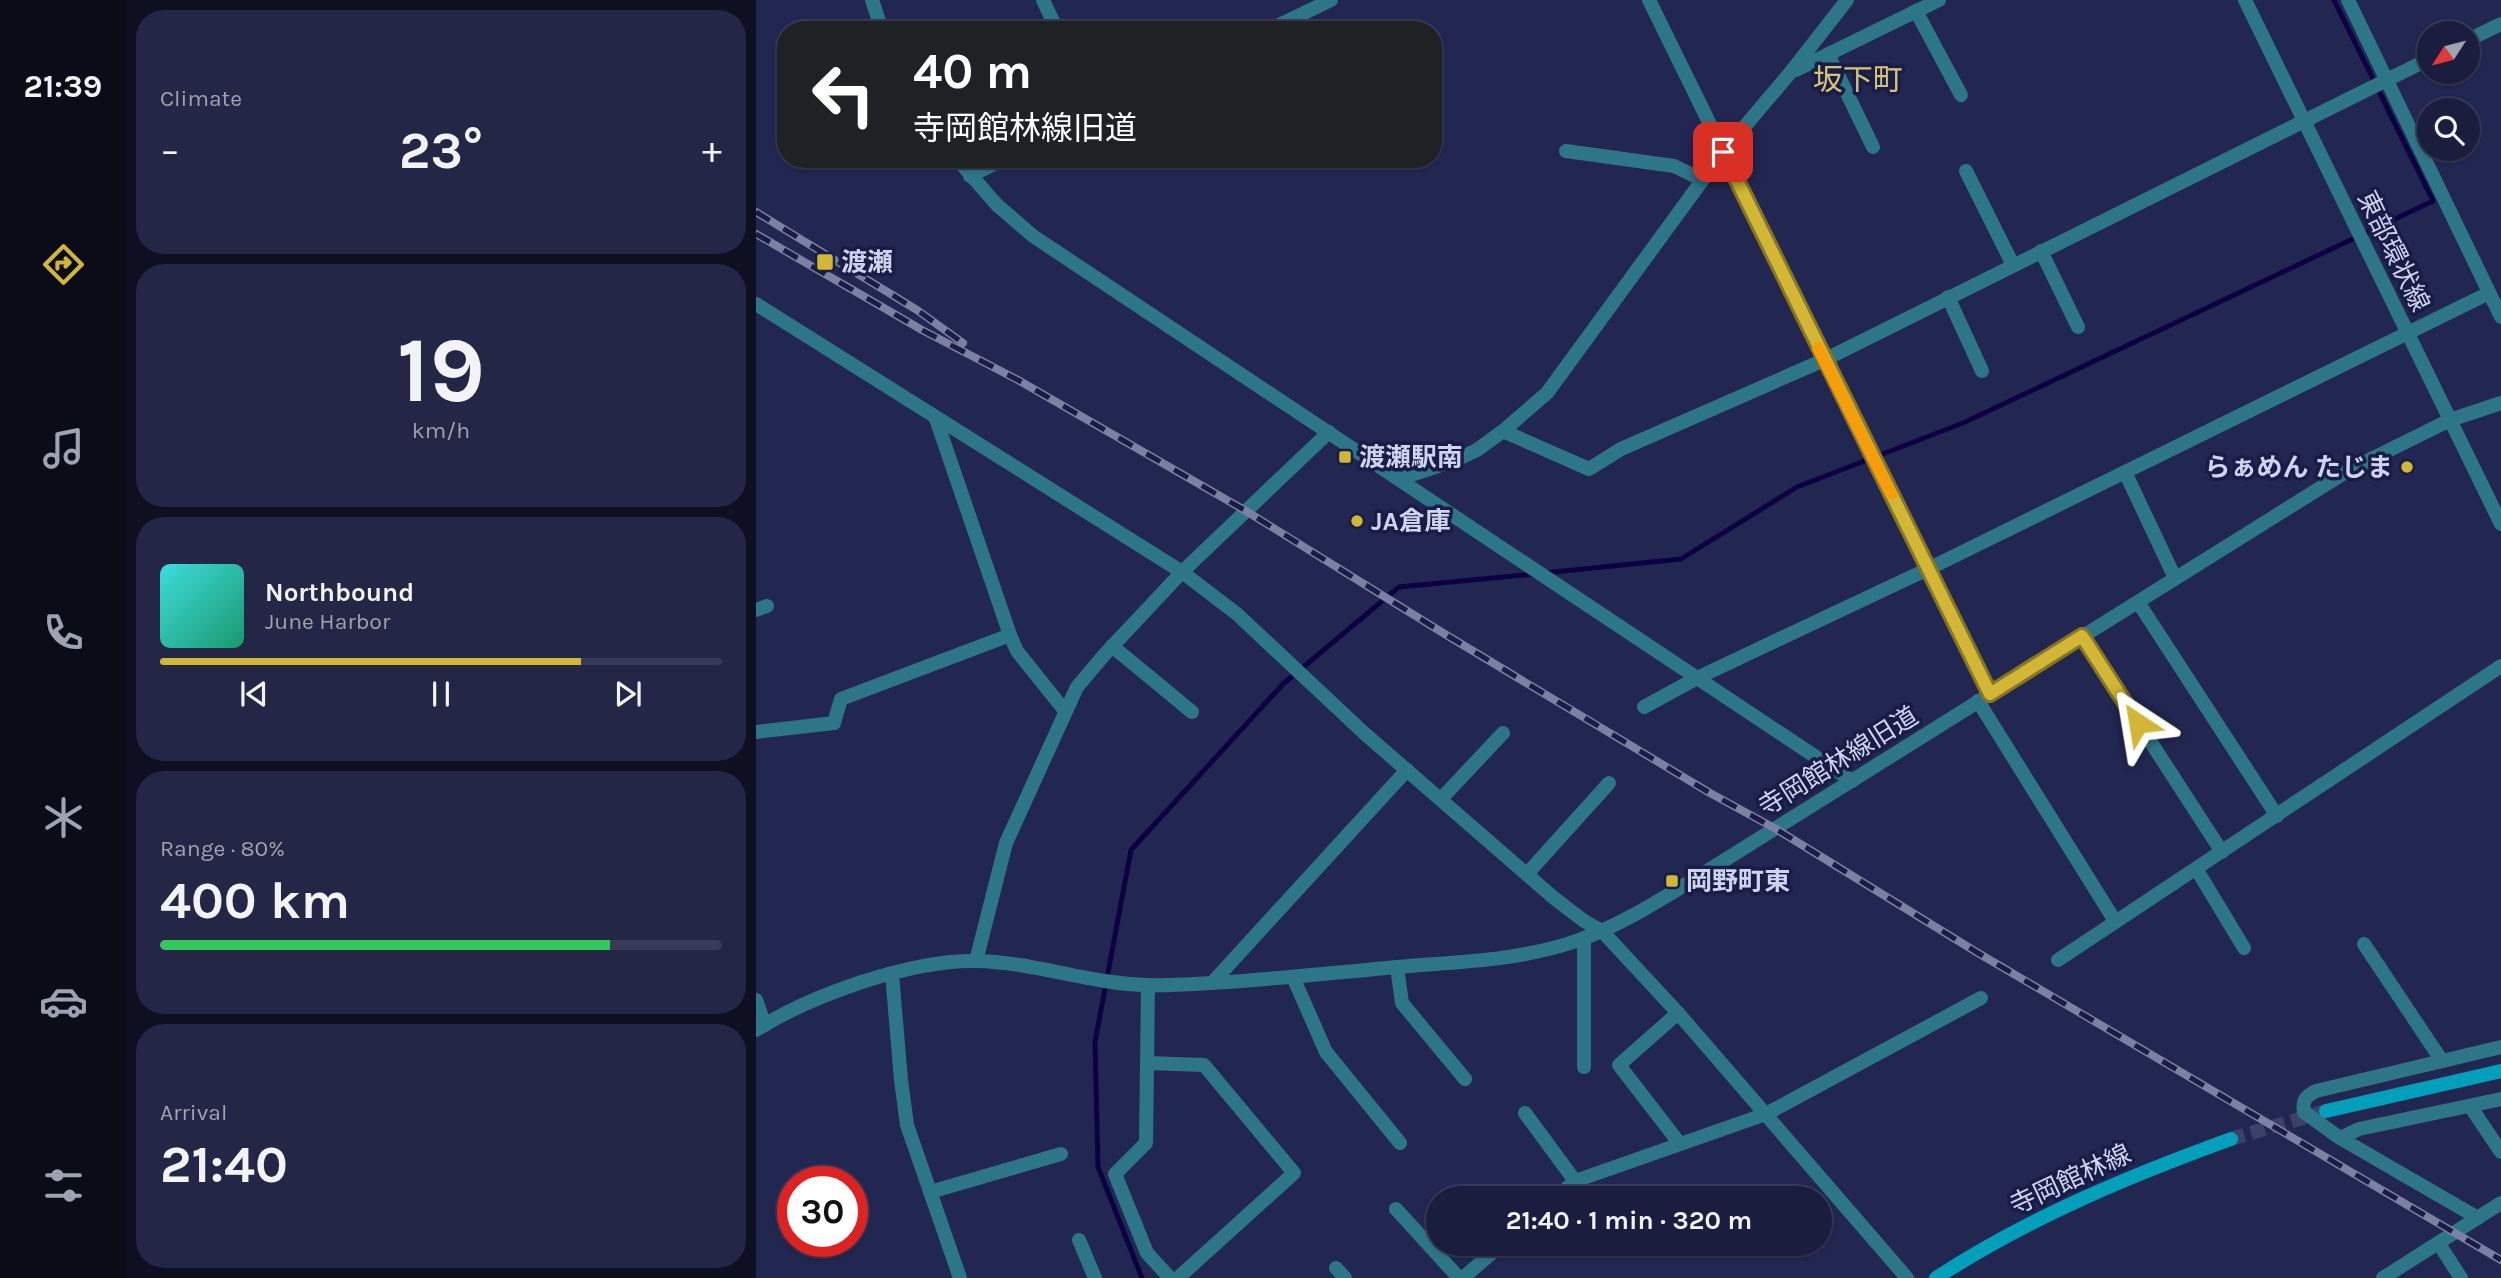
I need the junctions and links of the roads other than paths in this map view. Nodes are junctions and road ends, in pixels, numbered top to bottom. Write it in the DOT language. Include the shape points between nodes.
graph roads {
  1 [pos="872,0"];
  2 [pos="1043,0"];
  3 [pos="1331,0"];
  4 [pos="1649,0"];
  5 [pos="1847,0"];
  6 [pos="1940,0"];
  7 [pos="2245,0"];
  8 [pos="2348,0"];
  9 [pos="1310,4"];
  10 [pos="1916,11"];
  11 [pos="879,21"];
  12 [pos="1053,21"];
  13 [pos="1283,21"];
  14 [pos="2501,24"];
  15 [pos="2480,34"];
  16 [pos="1828,54"];
  17 [pos="2417,65"];
  18 [pos="1790,73"];
  19 [pos="2387,80"];
  20 [pos="1961,95"];
  21 [pos="2303,122"];
  22 [pos="1873,147"];
  23 [pos="1566,151"];
  24 [pos="1723,152"];
  25 [pos="964,168"];
  26 [pos="986,168"];
  27 [pos="1966,171"];
  28 [pos="970,176"];
  29 [pos="1703,180"];
  30 [pos="2040,251"];
  31 [pos="2013,265"];
  32 [pos="2489,293"];
  33 [pos="1948,297"];
  34 [pos="756,304"];
  35 [pos="2501,317"];
  36 [pos="2078,327"];
  37 [pos="2407,334"];
  38 [pos="1824,360"];
  39 [pos="1982,371"];
  40 [pos="2501,404"];
  41 [pos="936,419"];
  42 [pos="2450,420"];
  43 [pos="1503,431"];
  44 [pos="1329,432"];
  45 [pos="2125,472"];
  46 [pos="1399,479"];
  47 [pos="2501,524"];
  48 [pos="1928,569"];
  49 [pos="1182,572"];
  50 [pos="2175,579"];
  51 [pos="2138,602"];
  52 [pos="1010,635"];
  53 [pos="2082,636"];
  54 [pos="1112,646"];
  55 [pos="2501,666"];
  56 [pos="1697,678"];
  57 [pos="1984,698"];
  58 [pos="1644,707"];
  59 [pos="1065,711"];
  60 [pos="1192,712"];
  61 [pos="756,732"];
  62 [pos="1503,733"];
  63 [pos="1407,770"];
  64 [pos="1852,781"];
  65 [pos="1609,783"];
  66 [pos="1441,799"];
  67 [pos="2277,816"];
  68 [pos="2222,852"];
  69 [pos="2197,870"];
  70 [pos="1527,874"];
  71 [pos="2115,921"];
  72 [pos="1602,931"];
  73 [pos="1584,938"];
  74 [pos="2364,944"];
  75 [pos="2244,948"];
  76 [pos="2058,960"];
  77 [pos="975,961"];
  78 [pos="1397,967"];
  79 [pos="892,974"];
  80 [pos="1293,977"];
  81 [pos="1212,983"];
  82 [pos="1148,986"];
  83 [pos="1981,998"];
  84 [pos="756,1000"];
  85 [pos="1678,1013"];
  86 [pos="761,1027"];
  87 [pos="2501,1047"];
  88 [pos="2442,1061"];
  89 [pos="1147,1063"];
  90 [pos="1584,1067"];
  91 [pos="2501,1071"];
  92 [pos="1465,1079"];
  93 [pos="2501,1100"];
  94 [pos="2470,1106"];
  95 [pos="2326,1111"];
  96 [pos="1525,1113"];
  97 [pos="1766,1114"];
  98 [pos="2340,1138"];
  99 [pos="2231,1139"];
  100 [pos="1401,1143"];
  101 [pos="1680,1144"];
  102 [pos="2501,1152"];
  103 [pos="1061,1154"];
  104 [pos="1575,1181"];
  105 [pos="1569,1186"];
  106 [pos="930,1192"];
  107 [pos="2501,1203"];
  108 [pos="1396,1209"];
  109 [pos="2478,1218"];
  110 [pos="1079,1240"];
  111 [pos="2439,1244"];
  112 [pos="1488,1256"];
  113 [pos="960,1278"];
  114 [pos="1095,1278"];
  115 [pos="1170,1278"];
  116 [pos="1178,1278"];
  117 [pos="1461,1278"];
  118 [pos="1908,1278"];
  119 [pos="1936,1278"];
  120 [pos="2383,1278"];
  121 [pos="2461,1278"];
  1 -- 11 [label="street"];
  2 -- 12 [label="street"];
  3 -- 9 [label="street"];
  4 -- 24 [label="street"];
  5 -- 18 [label="street"];
  6 -- 10 [label="street"];
  7 -- 21 [label="street, 東部環状線"];
  8 -- 19 [label="street"];
  9 -- 13 [label="street"];
  10 -- 16 [label="street"];
  10 -- 20 [label="street"];
  14 -- 15 [label="street"];
  16 -- 18 [label="street"];
  16 -- 22 [label="street"];
  17 -- 19 [label="street"];
  18 -- 24 [label="street"];
  19 -- 21 [label="street"];
  19 -- 32 [label="street"];
  21 -- 30 [label="street"];
  21 -- 37 [label="street, 東部環状線"];
  23 -- 29 [label="street" via="1674,166"];
  24 -- 29 [label="street"];
  24 -- 38 [label="street"];
  25 -- 28 [label="street"];
  26 -- 28 [label="street"];
  27 -- 31 [label="street"];
  28 -- 44 [label="street" via="1033,236"];
  29 -- 43 [label="street" via="1547,393"];
  30 -- 31 [label="street"];
  30 -- 36 [label="street"];
  31 -- 33 [label="street"];
  32 -- 35 [label="street"];
  32 -- 37 [label="street"];
  33 -- 38 [label="street"];
  33 -- 39 [label="street"];
  34 -- 41 [label="street"];
  37 -- 42 [label="street, 東部環状線"];
  37 -- 45 [label="street"];
  38 -- 43 [label="street" via="1621,449 1589,469"];
  38 -- 48 [label="street"];
  40 -- 42 [label="street, 寺岡館林線旧道"];
  41 -- 49 [label="street"];
  41 -- 52 [label="street"];
  42 -- 47 [label="street, 東部環状線"];
  42 -- 50 [label="street, 寺岡館林線旧道" via="2349,470"];
  43 -- 46 [label="street" via="1456,460"];
  44 -- 46 [label="street"];
  44 -- 49 [label="street"];
  45 -- 48 [label="street"];
  45 -- 50 [label="street"];
  46 -- 56 [label="street"];
  48 -- 56 [label="street"];
  48 -- 57 [label="street"];
  49 -- 54 [label="street"];
  49 -- 63 [label="street" via="1237,614"];
  50 -- 51 [label="street, 寺岡館林線旧道"];
  51 -- 53 [label="street, 寺岡館林線旧道"];
  51 -- 67 [label="street"];
  52 -- 59 [label="street" via="1017,651"];
  52 -- 61 [label="street" via="841,699 834,723"];
  53 -- 57 [label="street, 寺岡館林線旧道"];
  53 -- 68 [label="street"];
  54 -- 59 [label="street" via="1077,687"];
  54 -- 60 [label="street"];
  55 -- 67 [label="street"];
  56 -- 58 [label="street"];
  56 -- 64 [label="street"];
  57 -- 64 [label="street, 寺岡館林線旧道"];
  57 -- 71 [label="street"];
  59 -- 77 [label="street" via="1006,842"];
  62 -- 66 [label="street"];
  63 -- 66 [label="street"];
  63 -- 81 [label="street"];
  64 -- 72 [label="street, 寺岡館林線旧道"];
  65 -- 70 [label="street"];
  66 -- 70 [label="street"];
  67 -- 68 [label="street"];
  68 -- 69 [label="street"];
  69 -- 71 [label="street"];
  69 -- 75 [label="street"];
  70 -- 72 [label="street"];
  71 -- 76 [label="street"];
  72 -- 73 [label="street, 寺岡館林線旧道"];
  72 -- 85 [label="street"];
  73 -- 78 [label="street, 寺岡館林線旧道" via="1497,958"];
  73 -- 90 [label="street"];
  74 -- 88 [label="street"];
  77 -- 79 [label="street, 寺岡館林線旧道"];
  77 -- 82 [label="street, 寺岡館林線旧道"];
  78 -- 80 [label="street, 寺岡館林線旧道"];
  78 -- 92 [label="street" via="1402,1003"];
  79 -- 86 [label="street, 寺岡館林線旧道" via="843,988"];
  79 -- 106 [label="street" via="907,1125"];
  80 -- 81 [label="street, 寺岡館林線旧道"];
  80 -- 100 [label="street" via="1326,1052"];
  81 -- 82 [label="street, 寺岡館林線旧道"];
  82 -- 89 [label="street"];
  83 -- 97 [label="street"];
  84 -- 86 [label="street"];
  85 -- 97 [label="street"];
  85 -- 101 [label="street" via="1619,1065"];
  87 -- 88 [label="street"];
  88 -- 98 [label="street" via="2306,1096 2304,1112"];
  89 -- 115 [label="street" via="1146,1143 1115,1174 1147,1253"];
  89 -- 116 [label="street" via="1204,1065 1294,1174"];
  91 -- 95 [label="main road"];
  93 -- 94 [label="street"];
  94 -- 98 [label="street" via="2359,1129"];
  94 -- 102 [label="street"];
  96 -- 104 [label="street"];
  97 -- 101 [label="street"];
  97 -- 118 [label="street"];
  98 -- 109 [label="street"];
  99 -- 119 [label="main road, 寺岡館林線" via="2057,1210"];
  101 -- 104 [label="street"];
  103 -- 106 [label="street"];
  104 -- 105 [label="street"];
  106 -- 113 [label="street"];
  107 -- 109 [label="street"];
  108 -- 117 [label="street"];
  109 -- 111 [label="street"];
  110 -- 114 [label="street"];
  111 -- 120 [label="street"];
  111 -- 121 [label="street"];
  112 -- 117 [label="street"];
}
